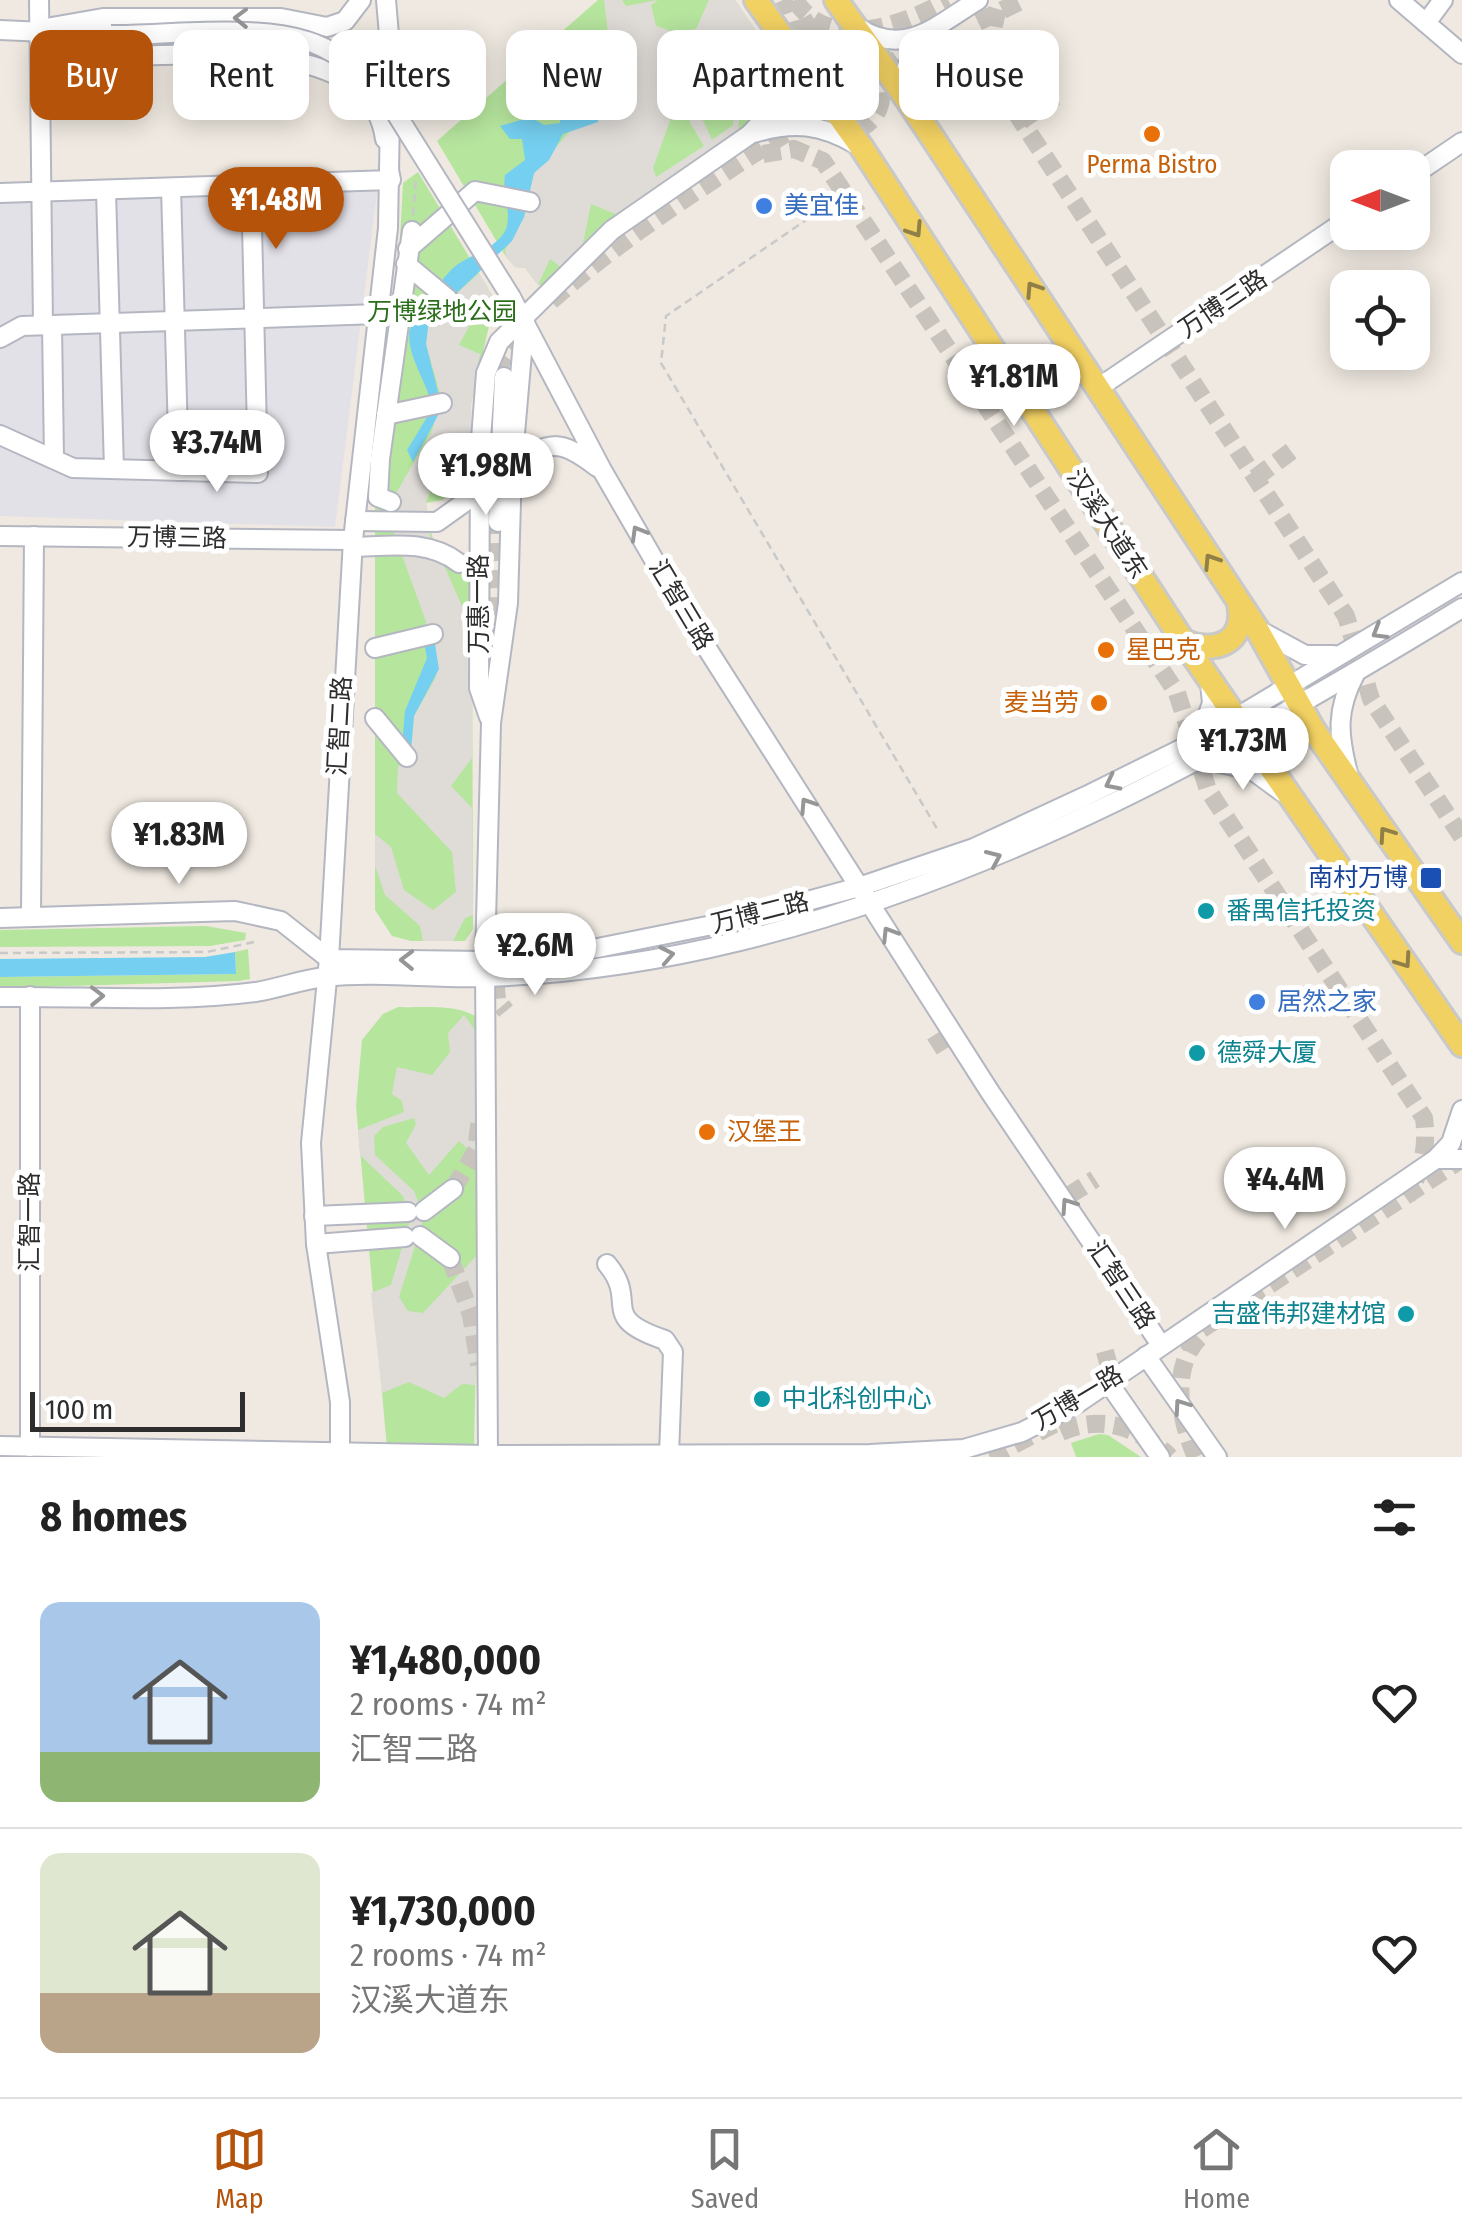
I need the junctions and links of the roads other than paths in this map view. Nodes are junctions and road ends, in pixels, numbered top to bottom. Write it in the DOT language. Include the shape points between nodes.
graph roads {
  1 [pos="39,0"];
  2 [pos="361,0"];
  3 [pos="386,0"];
  4 [pos="756,0"];
  5 [pos="836,0"];
  6 [pos="978,0"];
  7 [pos="1398,0"];
  8 [pos="1443,0"];
  9 [pos="1426,22"];
  10 [pos="852,24"];
  11 [pos="38,29"];
  12 [pos="0,30"];
  13 [pos="776,30"];
  14 [pos="932,30"];
  15 [pos="899,40"];
  16 [pos="1462,54"];
  17 [pos="899,87"];
  18 [pos="763,120"];
  19 [pos="841,120"];
  20 [pos="921,120"];
  21 [pos="749,135"];
  22 [pos="1462,142"];
  23 [pos="862,148"];
  24 [pos="1430,164"];
  25 [pos="390,180"];
  26 [pos="251,186"];
  27 [pos="171,188"];
  28 [pos="106,191"];
  29 [pos="0,193"];
  30 [pos="41,193"];
  31 [pos="530,202"];
  32 [pos="1330,232"];
  33 [pos="408,248"];
  34 [pos="442,294"];
  35 [pos="379,314"];
  36 [pos="525,318"];
  37 [pos="254,319"];
  38 [pos="175,321"];
  39 [pos="110,323"];
  40 [pos="48,325"];
  41 [pos="0,338"];
  42 [pos="504,377"];
  43 [pos="1098,388"];
  44 [pos="436,404"];
  45 [pos="386,415"];
  46 [pos="0,435"];
  47 [pos="54,459"];
  48 [pos="512,468"];
  49 [pos="114,469"];
  50 [pos="180,470"];
  51 [pos="602,470"];
  52 [pos="391,502"];
  53 [pos="465,502"];
  54 [pos="0,536"];
  55 [pos="34,536"];
  56 [pos="354,536"];
  57 [pos="458,563"];
  58 [pos="1462,582"];
  59 [pos="1239,604"];
  60 [pos="1462,608"];
  61 [pos="1256,629"];
  62 [pos="433,634"];
  63 [pos="1183,640"];
  64 [pos="375,648"];
  65 [pos="1344,653"];
  66 [pos="1355,674"];
  67 [pos="1210,679"];
  68 [pos="1296,695"];
  69 [pos="375,718"];
  70 [pos="491,723"];
  71 [pos="1242,726"];
  72 [pos="1199,740"];
  73 [pos="408,757"];
  74 [pos="1202,760"];
  75 [pos="1351,783"];
  76 [pos="1294,802"];
  77 [pos="859,887"];
  78 [pos="870,905"];
  79 [pos="30,917"];
  80 [pos="0,918"];
  81 [pos="1462,942"];
  82 [pos="327,968"];
  83 [pos="486,969"];
  84 [pos="30,996"];
  85 [pos="0,997"];
  86 [pos="1462,1044"];
  87 [pos="1462,1110"];
  88 [pos="1436,1159"];
  89 [pos="1462,1159"];
  90 [pos="453,1189"];
  91 [pos="314,1216"];
  92 [pos="316,1244"];
  93 [pos="450,1258"];
  94 [pos="608,1264"];
  95 [pos="1154,1350"];
  96 [pos="1108,1382"];
  97 [pos="0,1446"];
  98 [pos="30,1447"];
  99 [pos="340,1452"];
  100 [pos="669,1454"];
  101 [pos="488,1456"];
  102 [pos="1160,1457"];
  103 [pos="1217,1457"];
  1 -- 11 [label="street"];
  2 -- 11 [label="street, one-way" via="345,22 327,28 282,18 103,18"];
  3 -- 25 [label="street, 汇智二路"];
  4 -- 13 [label="main road, 汉溪大道东"];
  5 -- 10 [label="main road"];
  6 -- 14 [label="street"];
  7 -- 9 [label="street"];
  8 -- 9 [label="street"];
  9 -- 16 [label="street"];
  10 -- 15 [label="street"];
  10 -- 17 [label="main road"];
  11 -- 12 [label="street"];
  11 -- 25 [label="street" via="107,55 240,54 314,65 342,77 383,124"];
  11 -- 30 [label="street"];
  11 -- 36 [label="street, 汇智三路, bridge" via="308,41 354,67 380,88"];
  18 -- 21 [label="street"];
  19 -- 23 [label="main road, 汉溪大道东"];
  43 -- 20 [label="main road, one-way"];
  21 -- 23 [label="street" via="793,123 822,128"];
  21 -- 36 [label="street, 万惠一路" via="612,230"];
  22 -- 24 [label="street"];
  23 -- 63 [label="main road, 汉溪大道东, one-way"];
  25 -- 26 [label="street"];
  25 -- 35 [label="street, 汇智二路"];
  26 -- 27 [label="street"];
  26 -- 37 [label="street"];
  27 -- 28 [label="street"];
  27 -- 38 [label="street"];
  28 -- 30 [label="street"];
  28 -- 39 [label="street"];
  29 -- 30 [label="street"];
  30 -- 40 [label="street"];
  31 -- 33 [label="street" via="474,191"];
  32 -- 43 [label="street, 万博三路"];
  33 -- 34 [label="street"];
  33 -- 45 [label="street"];
  35 -- 37 [label="street"];
  35 -- 56 [label="street, 汇智二路"];
  36 -- 48 [label="street, 万惠一路"];
  36 -- 51 [label="street, 汇智三路"];
  36 -- 70 [label="street, 万惠一路" via="499,342 486,374 479,688"];
  37 -- 38 [label="street"];
  37 -- 50 [label="street" via="258,472"];
  38 -- 39 [label="street"];
  38 -- 50 [label="street"];
  39 -- 40 [label="street"];
  39 -- 49 [label="street"];
  40 -- 41 [label="street" via="22,326"];
  40 -- 47 [label="street"];
  42 -- 70 [label="street"];
  59 -- 43 [label="main road, one-way"];
  44 -- 45 [label="street"];
  45 -- 52 [label="street" via="378,496"];
  46 -- 47 [label="street"];
  47 -- 49 [label="street" via="73,468"];
  48 -- 51 [label="street" via="538,448 557,445"];
  48 -- 70 [label="street, 万惠一路" via="508,603"];
  49 -- 50 [label="street"];
  77 -- 51 [label="street, 汇智三路, one-way"];
  53 -- 56 [label="street" via="437,522"];
  54 -- 55 [label="street, 万博三路"];
  55 -- 56 [label="street, 万博三路"];
  55 -- 79 [label="street"];
  56 -- 57 [label="street" via="436,549"];
  56 -- 82 [label="street, 汇智二路"];
  58 -- 65 [label="street, 万博二路, one-way"];
  59 -- 61 [label="main road"];
  59 -- 63 [label="main road" via="1240,623 1227,643 1207,649"];
  60 -- 66 [label="street, 万博二路"];
  61 -- 65 [label="street" via="1306,655"];
  61 -- 68 [label="main road"];
  62 -- 64 [label="street"];
  63 -- 67 [label="main road, 汉溪大道东"];
  65 -- 68 [label="street, 万博二路"];
  66 -- 68 [label="street, 万博二路"];
  66 -- 75 [label="street" via="1338,725"];
  67 -- 71 [label="main road, 汉溪大道东"];
  67 -- 72 [label="street" via="1212,704"];
  68 -- 71 [label="street, 万博二路"];
  68 -- 75 [label="main road"];
  69 -- 73 [label="street"];
  70 -- 83 [label="street, 万惠一路"];
  71 -- 72 [label="street, 万博二路"];
  71 -- 74 [label="street, 万博二路"];
  71 -- 76 [label="main road, 汉溪大道东"];
  72 -- 77 [label="street, 万博二路, one-way" via="974,848"];
  74 -- 76 [label="street" via="1252,770"];
  78 -- 74 [label="street, 万博二路, one-way" via="998,856"];
  81 -- 75 [label="main road, one-way"];
  76 -- 86 [label="main road, 汉溪大道东, one-way"];
  77 -- 78 [label="street, 汇智三路"];
  77 -- 83 [label="street, 万博二路" via="612,947"];
  83 -- 78 [label="street, 万博二路, one-way" via="617,964 738,942"];
  95 -- 78 [label="street, 汇智三路, one-way"];
  79 -- 80 [label="street"];
  79 -- 82 [label="street" via="254,914 281,921"];
  82 -- 83 [label="street, 万博二路"];
  84 -- 82 [label="street, 万博二路, one-way" via="255,992"];
  82 -- 91 [label="street, 汇智二路" via="311,1143"];
  83 -- 101 [label="street, 万惠一路"];
  84 -- 85 [label="street, 万博二路"];
  84 -- 98 [label="street, 汇智一路"];
  87 -- 88 [label="street" via="1451,1143"];
  88 -- 89 [label="street"];
  88 -- 95 [label="street, 万博一路"];
  90 -- 91 [label="street" via="416,1212"];
  91 -- 92 [label="street, 汇智二路"];
  92 -- 93 [label="street" via="413,1237"];
  92 -- 99 [label="street, 汇智二路" via="340,1402"];
  94 -- 100 [label="street" via="620,1278 622,1313 634,1329 665,1340 673,1352"];
  95 -- 96 [label="street, 万博一路"];
  103 -- 95 [label="street, 汇智三路, one-way"];
  96 -- 100 [label="street, 万博一路" via="1022,1432 964,1449"];
  96 -- 102 [label="street"];
  97 -- 98 [label="street, 万博一路"];
  98 -- 99 [label="street, 万博一路"];
  99 -- 101 [label="street, 万博一路"];
  100 -- 101 [label="street, 万博一路"];
}
